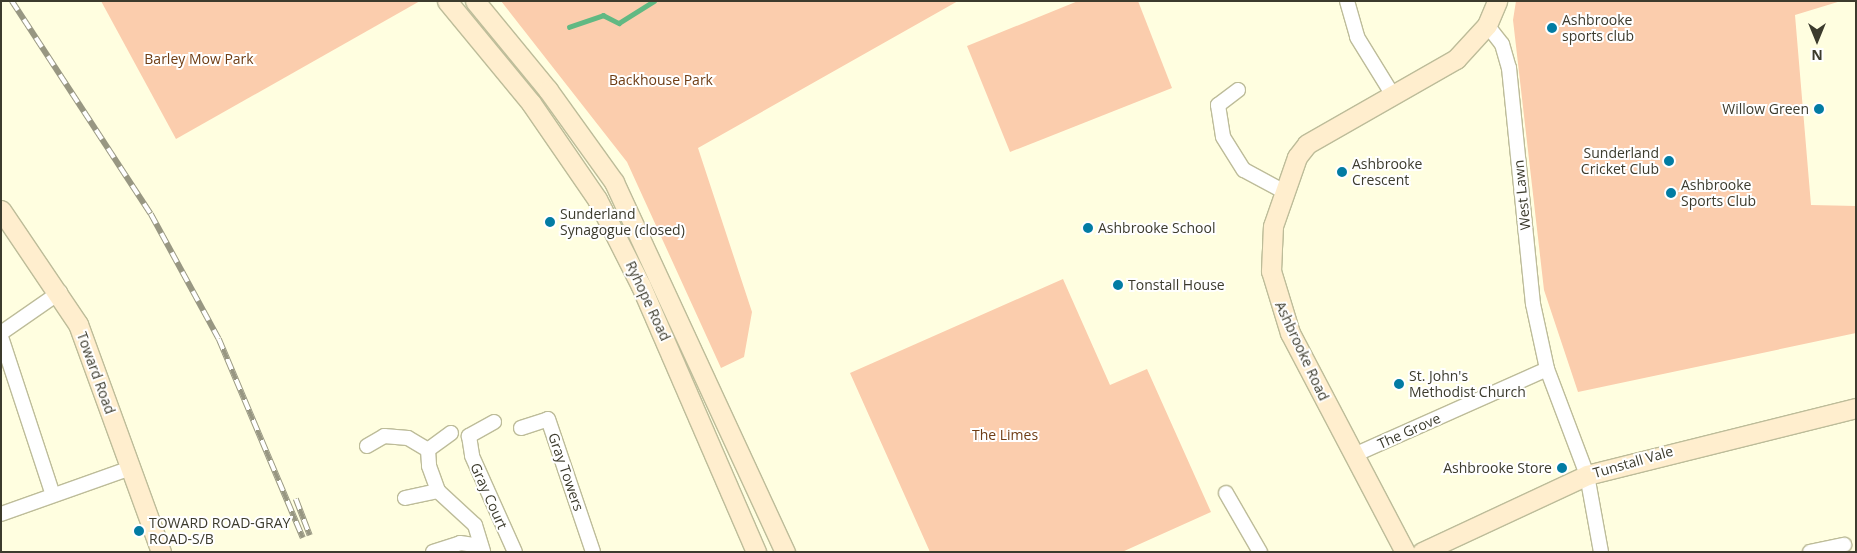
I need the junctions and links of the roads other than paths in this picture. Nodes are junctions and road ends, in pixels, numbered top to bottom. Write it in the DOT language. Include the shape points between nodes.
graph roads {
  1 [pos="447,1"];
  2 [pos="475,1"];
  3 [pos="1347,1"];
  4 [pos="1497,1"];
  5 [pos="1488,25"];
  6 [pos="1238,90"];
  7 [pos="1394,97"];
  8 [pos="1283,191"];
  9 [pos="1,210"];
  10 [pos="60,292"];
  11 [pos="1,335"];
  12 [pos="1547,369"];
  13 [pos="1856,408"];
  14 [pos="494,422"];
  15 [pos="521,428"];
  16 [pos="451,433"];
  17 [pos="367,446"];
  18 [pos="428,450"];
  19 [pos="1354,455"];
  20 [pos="131,468"];
  21 [pos="1587,475"];
  22 [pos="438,491"];
  23 [pos="1226,493"];
  24 [pos="54,495"];
  25 [pos="405,498"];
  26 [pos="1,514"];
  27 [pos="1844,545"];
  28 [pos="482,549"];
  29 [pos="778,550"];
  30 [pos="161,552"];
  31 [pos="433,552"];
  32 [pos="514,552"];
  33 [pos="593,552"];
  34 [pos="756,552"];
  35 [pos="1260,552"];
  36 [pos="1405,552"];
  37 [pos="1422,552"];
  38 [pos="1601,552"];
  39 [pos="1810,552"];
  1 -- 34 [label="street, Ryhope Road" via="531,103 601,206 641,286"];
  2 -- 29 [label="street, Ryhope Road" via="548,90 614,182"];
  3 -- 7 [label="street" via="1357,37"];
  4 -- 5 [label="street, Ashbrooke Road"];
  5 -- 7 [label="street, Ashbrooke Road" via="1456,59"];
  5 -- 12 [label="street, West Lawn" via="1502,44 1509,68 1533,304"];
  6 -- 8 [label="street" via="1218,105 1223,137 1244,170"];
  7 -- 8 [label="street, Ashbrooke Road" via="1307,144"];
  8 -- 19 [label="street, Ashbrooke Road" via="1271,240 1274,286 1300,354"];
  9 -- 10 [label="street, Toward Road"];
  10 -- 11 [label="street"];
  10 -- 20 [label="street, Toward Road" via="78,324"];
  11 -- 24 [label="street"];
  12 -- 19 [label="street, The Grove"];
  12 -- 21 [label="street, West Lawn"];
  13 -- 21 [label="street, Tunstall Vale"];
  14 -- 32 [label="street, Gray Court" via="469,436 472,456"];
  15 -- 33 [label="street, Gray Towers" via="548,418"];
  16 -- 18 [label="street"];
  17 -- 18 [label="street" via="384,436 408,438"];
  18 -- 22 [label="street"];
  19 -- 36 [label="street, Ashbrooke Road"];
  20 -- 24 [label="street"];
  20 -- 30 [label="street, Toward Road"];
  21 -- 37 [label="street, Tunstall Vale"];
  21 -- 38 [label="street, West Lawn"];
  22 -- 25 [label="street"];
  22 -- 28 [label="street" via="475,525"];
  23 -- 35 [label="street"];
  24 -- 26 [label="street"];
  27 -- 39 [label="street"];
  28 -- 31 [label="street" via="460,543"];
}
